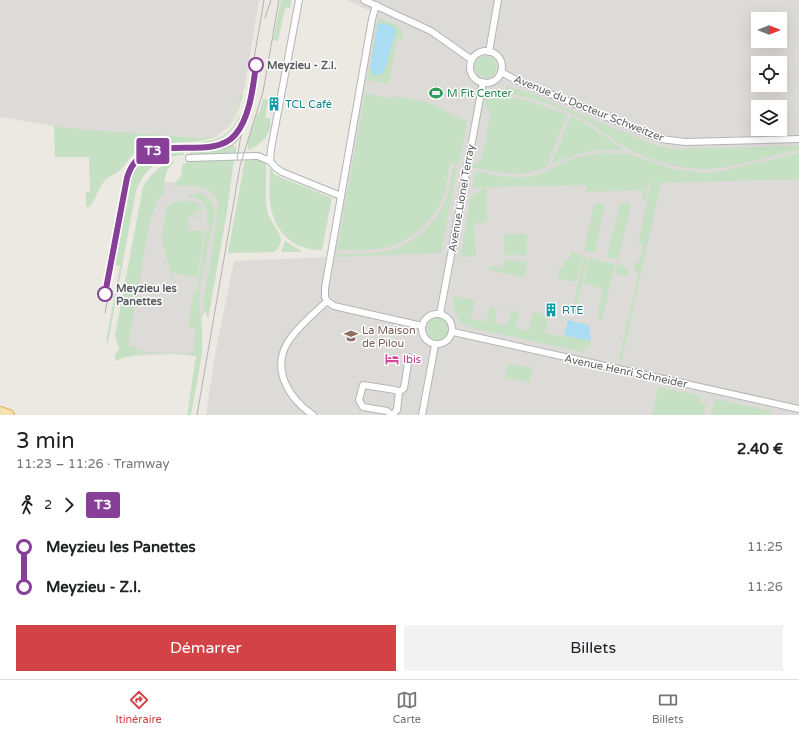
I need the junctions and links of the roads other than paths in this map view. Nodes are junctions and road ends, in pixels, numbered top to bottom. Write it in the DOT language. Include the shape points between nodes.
graph roads {
  1 [pos="298,0"];
  2 [pos="364,0"];
  3 [pos="498,0"];
  4 [pos="376,5"];
  5 [pos="489,52"];
  6 [pos="472,60"];
  7 [pos="501,72"];
  8 [pos="483,82"];
  9 [pos="799,139"];
  10 [pos="189,158"];
  11 [pos="270,161"];
  12 [pos="341,196"];
  13 [pos="327,301"];
  14 [pos="440,314"];
  15 [pos="422,326"];
  16 [pos="453,332"];
  17 [pos="435,345"];
  18 [pos="409,357"];
  19 [pos="399,392"];
  20 [pos="799,409"];
  21 [pos="0,412"];
  22 [pos="9,415"];
  23 [pos="313,415"];
  24 [pos="392,415"];
  25 [pos="422,415"];
  1 -- 11 [label="street" via="270,149"];
  2 -- 4 [label="street"];
  3 -- 5 [label="street"];
  4 -- 6 [label="street" via="431,31"];
  4 -- 12 [label="street"];
  5 -- 6 [label="street" via="481,52"];
  5 -- 7 [label="street" via="498,57"];
  6 -- 8 [label="street" via="472,74 474,78"];
  7 -- 8 [label="street" via="492,82"];
  7 -- 9 [label="street, Avenue du Docteur Schweitzer" via="661,139 685,142"];
  8 -- 14 [label="street, Avenue Lionel Terray"];
  10 -- 11 [label="street" via="258,156"];
  11 -- 12 [label="street" via="282,172"];
  12 -- 13 [label="street" via="325,288"];
  13 -- 15 [label="street" via="334,306"];
  13 -- 23 [label="street" via="289,340 282,360 283,377 289,392 302,408"];
  14 -- 15 [label="street" via="427,318"];
  14 -- 16 [label="street" via="449,318"];
  15 -- 17 [label="street" via="423,336"];
  16 -- 17 [label="street" via="448,340"];
  16 -- 20 [label="street, Avenue Henri Schneider"];
  17 -- 25 [label="street"];
  18 -- 19 [label="street" via="404,388"];
  19 -- 24 [label="street" via="396,410"];
  19 -- 24 [label="street" via="364,385 358,400 363,407 387,411"];
  21 -- 22 [label="main road"];
}
